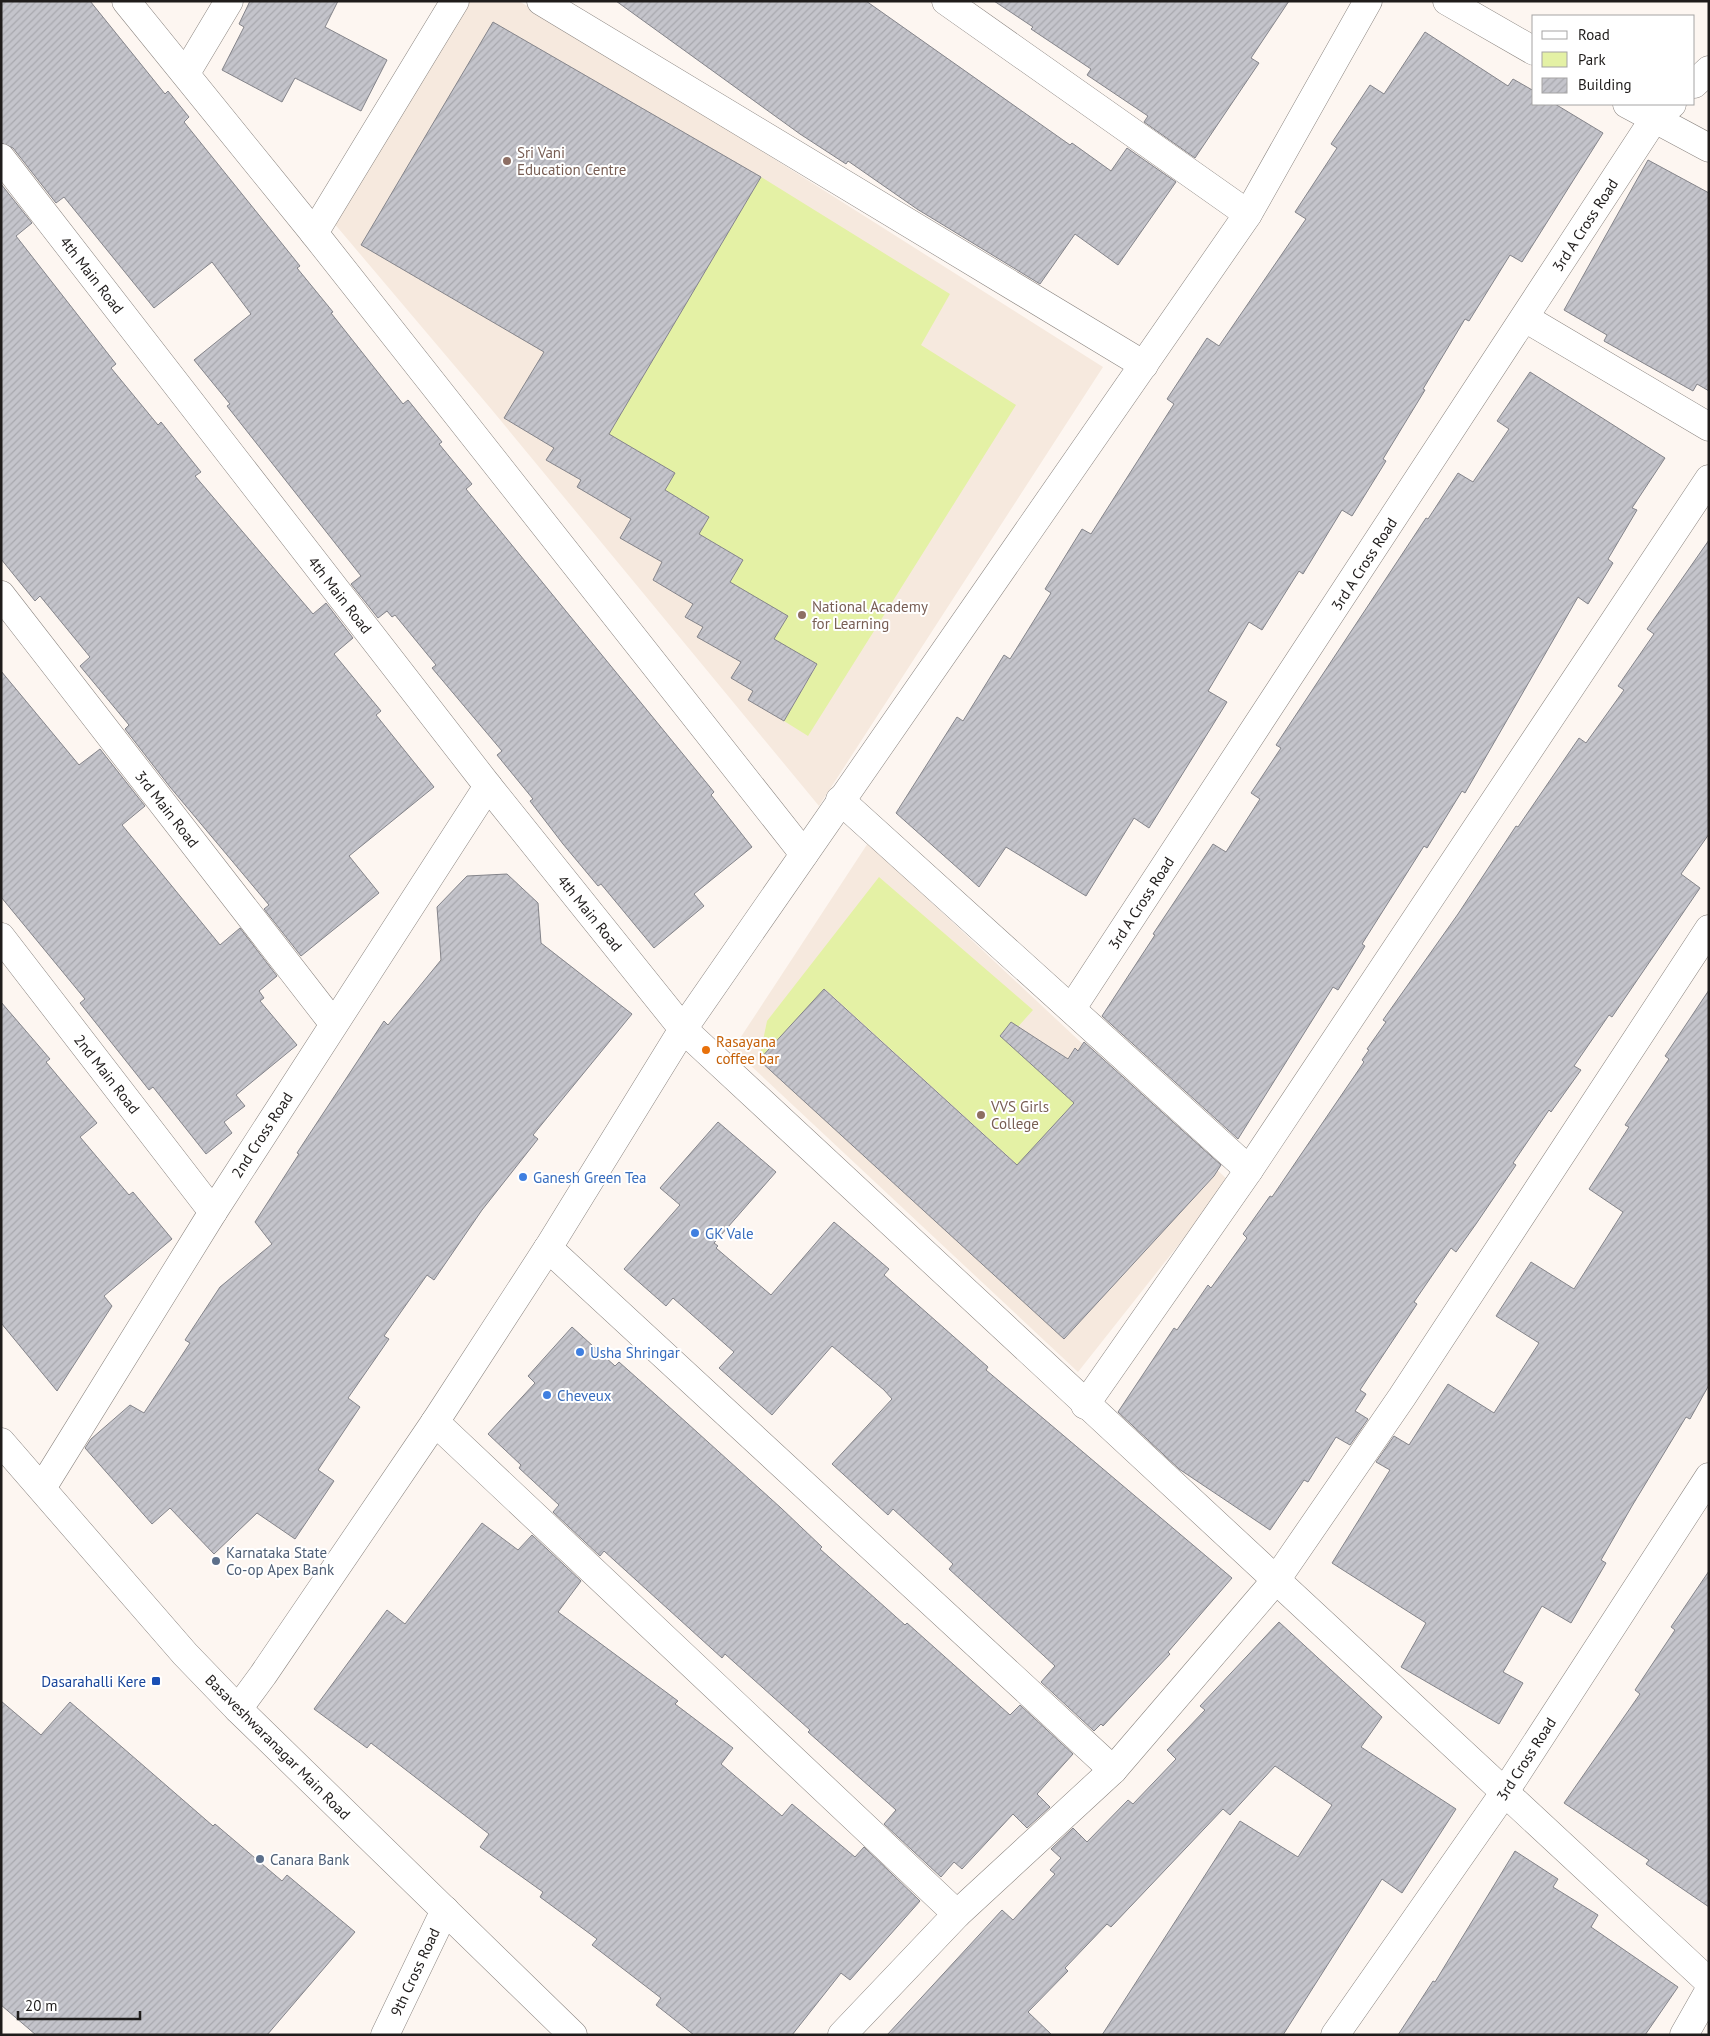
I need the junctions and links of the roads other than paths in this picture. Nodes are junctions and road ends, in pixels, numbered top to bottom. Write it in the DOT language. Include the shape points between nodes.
graph roads {
  1 [pos="126,1"];
  2 [pos="228,1"];
  3 [pos="455,1"];
  4 [pos="541,1"];
  5 [pos="946,1"];
  6 [pos="1368,1"];
  7 [pos="1447,1"];
  8 [pos="1532,49"];
  9 [pos="1709,70"];
  10 [pos="186,73"];
  11 [pos="1695,83"];
  12 [pos="1632,105"];
  13 [pos="1663,112"];
  14 [pos="1709,148"];
  15 [pos="1,158"];
  16 [pos="1248,214"];
  17 [pos="314,233"];
  18 [pos="1525,318"];
  19 [pos="1144,365"];
  20 [pos="1709,427"];
  21 [pos="1709,480"];
  22 [pos="1,596"];
  23 [pos="488,786"];
  24 [pos="840,800"];
  25 [pos="804,854"];
  26 [pos="1709,929"];
  27 [pos="1,937"];
  28 [pos="1072,1008"];
  29 [pos="334,1023"];
  30 [pos="683,1029"];
  31 [pos="1249,1170"];
  32 [pos="213,1212"];
  33 [pos="548,1248"];
  34 [pos="1085,1405"];
  35 [pos="435,1422"];
  36 [pos="1,1442"];
  37 [pos="1709,1477"];
  38 [pos="42,1488"];
  39 [pos="1276,1580"];
  40 [pos="238,1709"];
  41 [pos="1113,1770"];
  42 [pos="1504,1793"];
  43 [pos="445,1910"];
  44 [pos="957,1914"];
  45 [pos="1709,1982"];
  46 [pos="1709,1991"];
  47 [pos="385,2035"];
  48 [pos="573,2035"];
  49 [pos="842,2035"];
  50 [pos="1335,2035"];
  51 [pos="1684,2035"];
  1 -- 10 [label="street"];
  2 -- 10 [label="street"];
  3 -- 17 [label="street"];
  4 -- 19 [label="street"];
  5 -- 16 [label="street"];
  6 -- 16 [label="street"];
  7 -- 8 [label="street"];
  9 -- 11 [label="street"];
  10 -- 17 [label="street"];
  12 -- 13 [label="street"];
  13 -- 14 [label="street"];
  13 -- 18 [label="street, 3rd A Cross Road"];
  15 -- 23 [label="street, 4th Main Road"];
  16 -- 19 [label="street"];
  17 -- 25 [label="street"];
  18 -- 20 [label="street"];
  18 -- 28 [label="street, 3rd A Cross Road"];
  19 -- 24 [label="street"];
  21 -- 31 [label="street"];
  22 -- 29 [label="street, 3rd Main Road"];
  23 -- 29 [label="street, 2nd Cross Road"];
  23 -- 30 [label="street, 4th Main Road"];
  24 -- 25 [label="street"];
  24 -- 28 [label="street"];
  25 -- 30 [label="street"];
  26 -- 39 [label="street" via="1402,1397"];
  27 -- 32 [label="street, 2nd Main Road"];
  28 -- 31 [label="street"];
  29 -- 32 [label="street, 2nd Cross Road"];
  30 -- 33 [label="street"];
  30 -- 34 [label="street, 4th Main Road"];
  31 -- 34 [label="street"];
  32 -- 38 [label="street, 2nd Cross Road"];
  33 -- 35 [label="street"];
  33 -- 41 [label="street"];
  34 -- 39 [label="street, 4th Main Road"];
  35 -- 40 [label="street"];
  35 -- 44 [label="street"];
  36 -- 38 [label="street, Basaveshwaranagar Main Road"];
  37 -- 42 [label="street, 3rd Cross Road"];
  38 -- 40 [label="street, Basaveshwaranagar Main Road" via="185,1654"];
  39 -- 41 [label="street"];
  39 -- 42 [label="street, 4th Main Road"];
  40 -- 43 [label="street, Basaveshwaranagar Main Road"];
  41 -- 44 [label="street"];
  42 -- 45 [label="street, 4th Main Road"];
  42 -- 50 [label="street, 3rd Cross Road"];
  43 -- 47 [label="street, 9th Cross Road"];
  43 -- 48 [label="street, Basaveshwaranagar Main Road"];
  44 -- 49 [label="street"];
  46 -- 51 [label="street"];
}
